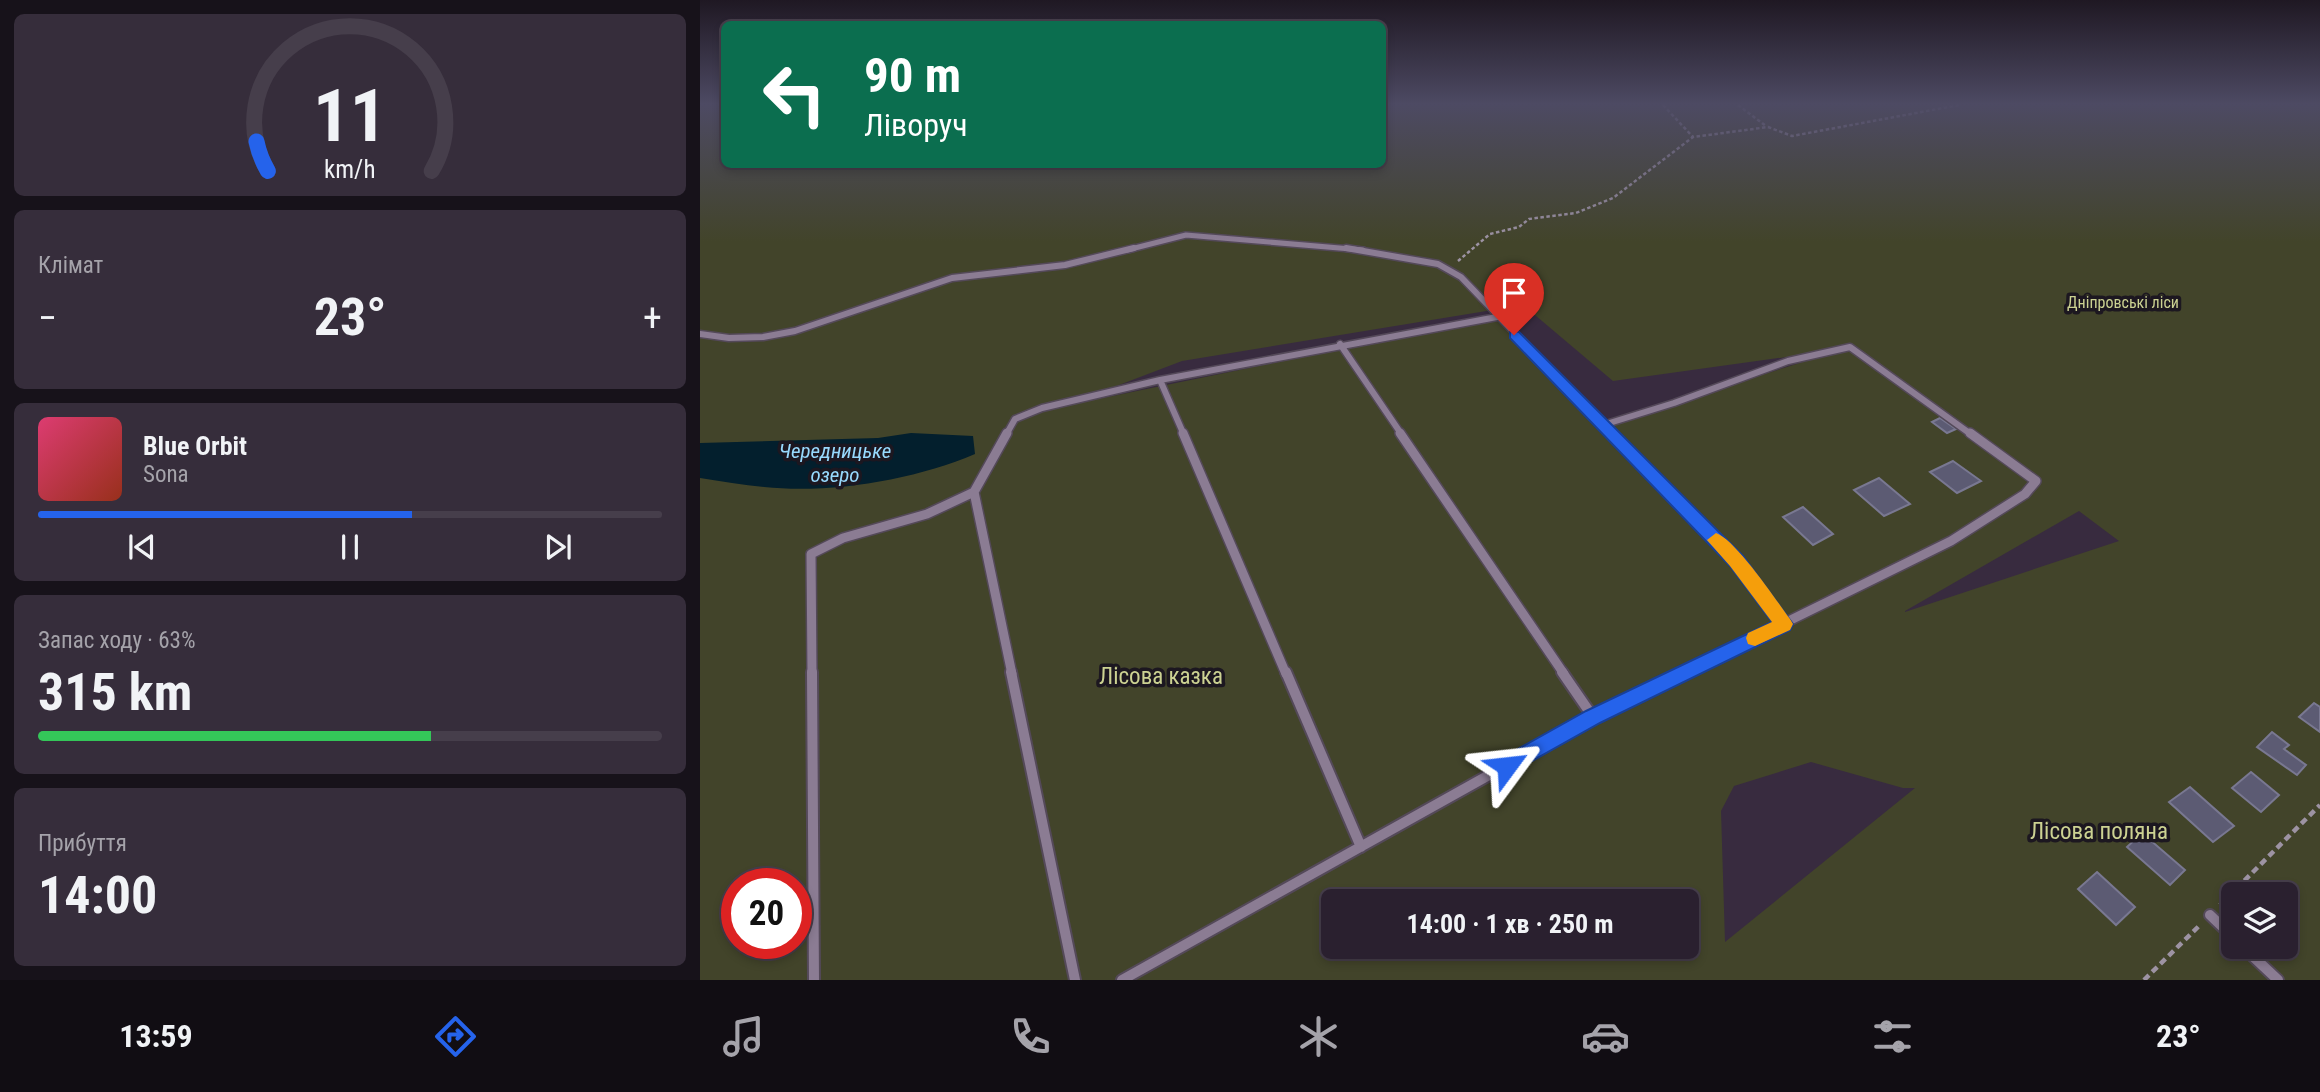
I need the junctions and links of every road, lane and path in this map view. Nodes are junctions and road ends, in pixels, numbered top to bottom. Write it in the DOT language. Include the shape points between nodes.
graph roads {
  1 [pos="1675,151"];
  2 [pos="1449,269"];
  3 [pos="1497,317"];
  4 [pos="700,334"];
  5 [pos="1340,344"];
  6 [pos="1160,380"];
  7 [pos="1603,425"];
  8 [pos="974,492"];
  9 [pos="1784,624"];
  10 [pos="1593,717"];
  11 [pos="2320,805"];
  12 [pos="1361,846"];
  13 [pos="2210,915"];
  14 [pos="2221,926"];
  15 [pos="2256,959"];
  16 [pos="814,980"];
  17 [pos="1075,980"];
  18 [pos="1122,980"];
  19 [pos="2144,980"];
  20 [pos="2278,980"];
  1 -- 2 [label="path" via="1614,198 1576,213 1529,219 1490,234"];
  2 -- 3 [label="lane"];
  2 -- 4 [label="lane" via="1360,248 1186,235 1065,265 953,278 795,331 763,337"];
  3 -- 5 [label="lane"];
  3 -- 7 [label="lane"];
  5 -- 6 [label="lane"];
  5 -- 10 [label="lane"];
  6 -- 8 [label="lane" via="1042,408 1015,419"];
  6 -- 12 [label="lane"];
  7 -- 9 [label="lane" via="1737,561"];
  7 -- 9 [label="lane" via="1788,361 1850,347 2036,481 2025,494 1951,541"];
  8 -- 16 [label="lane" via="927,514 843,538 811,554"];
  8 -- 17 [label="lane"];
  9 -- 10 [label="lane"];
  10 -- 12 [label="lane"];
  11 -- 13 [label="path"];
  12 -- 18 [label="lane"];
  13 -- 14 [label="lane"];
  13 -- 19 [label="path"];
  15 -- 20 [label="lane"];
}
